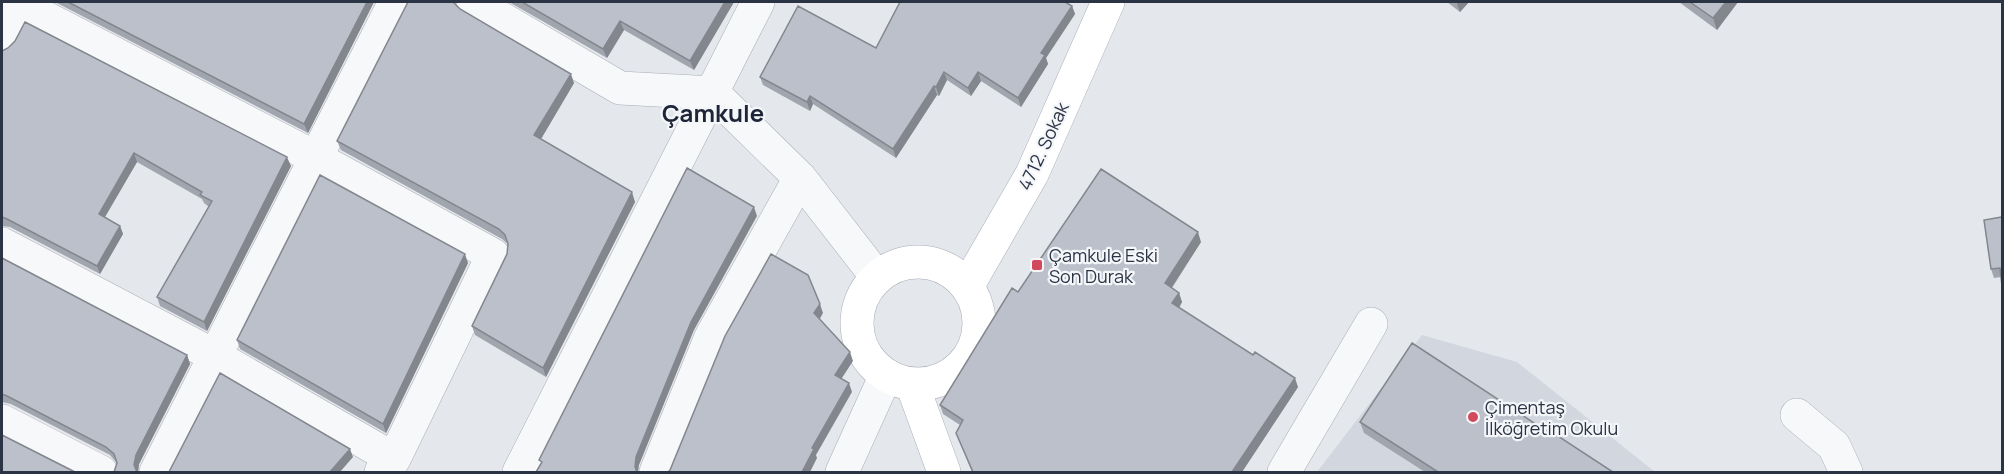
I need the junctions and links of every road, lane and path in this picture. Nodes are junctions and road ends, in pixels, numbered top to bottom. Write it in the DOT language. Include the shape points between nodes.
graph roads {
  1 [pos="20,2"];
  2 [pos="395,2"];
  3 [pos="473,2"];
  4 [pos="758,2"];
  5 [pos="1108,2"];
  6 [pos="2,42"];
  7 [pos="713,93"];
  8 [pos="316,158"];
  9 [pos="800,178"];
  10 [pos="2,244"];
  11 [pos="877,277"];
  12 [pos="968,285"];
  13 [pos="1371,324"];
  14 [pos="214,356"];
  15 [pos="899,380"];
  16 [pos="1797,416"];
  17 [pos="2,421"];
  18 [pos="387,466"];
  19 [pos="101,472"];
  20 [pos="156,472"];
  21 [pos="519,472"];
  22 [pos="656,472"];
  23 [pos="842,472"];
  24 [pos="944,472"];
  25 [pos="1284,472"];
  26 [pos="1846,472"];
  1 -- 6 [label="street"];
  1 -- 8 [label="street"];
  2 -- 8 [label="street"];
  3 -- 7 [label="street" via="620,88"];
  4 -- 7 [label="street"];
  5 -- 12 [label="street, 4712. Sokak" via="1032,174"];
  7 -- 9 [label="street"];
  7 -- 21 [label="street"];
  8 -- 14 [label="street"];
  8 -- 18 [label="street" via="493,255"];
  9 -- 11 [label="street"];
  9 -- 22 [label="street" via="711,337"];
  10 -- 14 [label="street"];
  11 -- 12 [label="street" via="894,266 914,261 934,263 952,271"];
  11 -- 15 [label="street" via="857,312 857,331 872,363"];
  12 -- 15 [label="street" via="977,303 980,323 967,361 933,383"];
  13 -- 25 [label="street"];
  14 -- 18 [label="street"];
  14 -- 20 [label="street"];
  15 -- 23 [label="street"];
  15 -- 24 [label="street"];
  16 -- 26 [label="street" via="1834,446"];
  17 -- 19 [label="street"];
}
